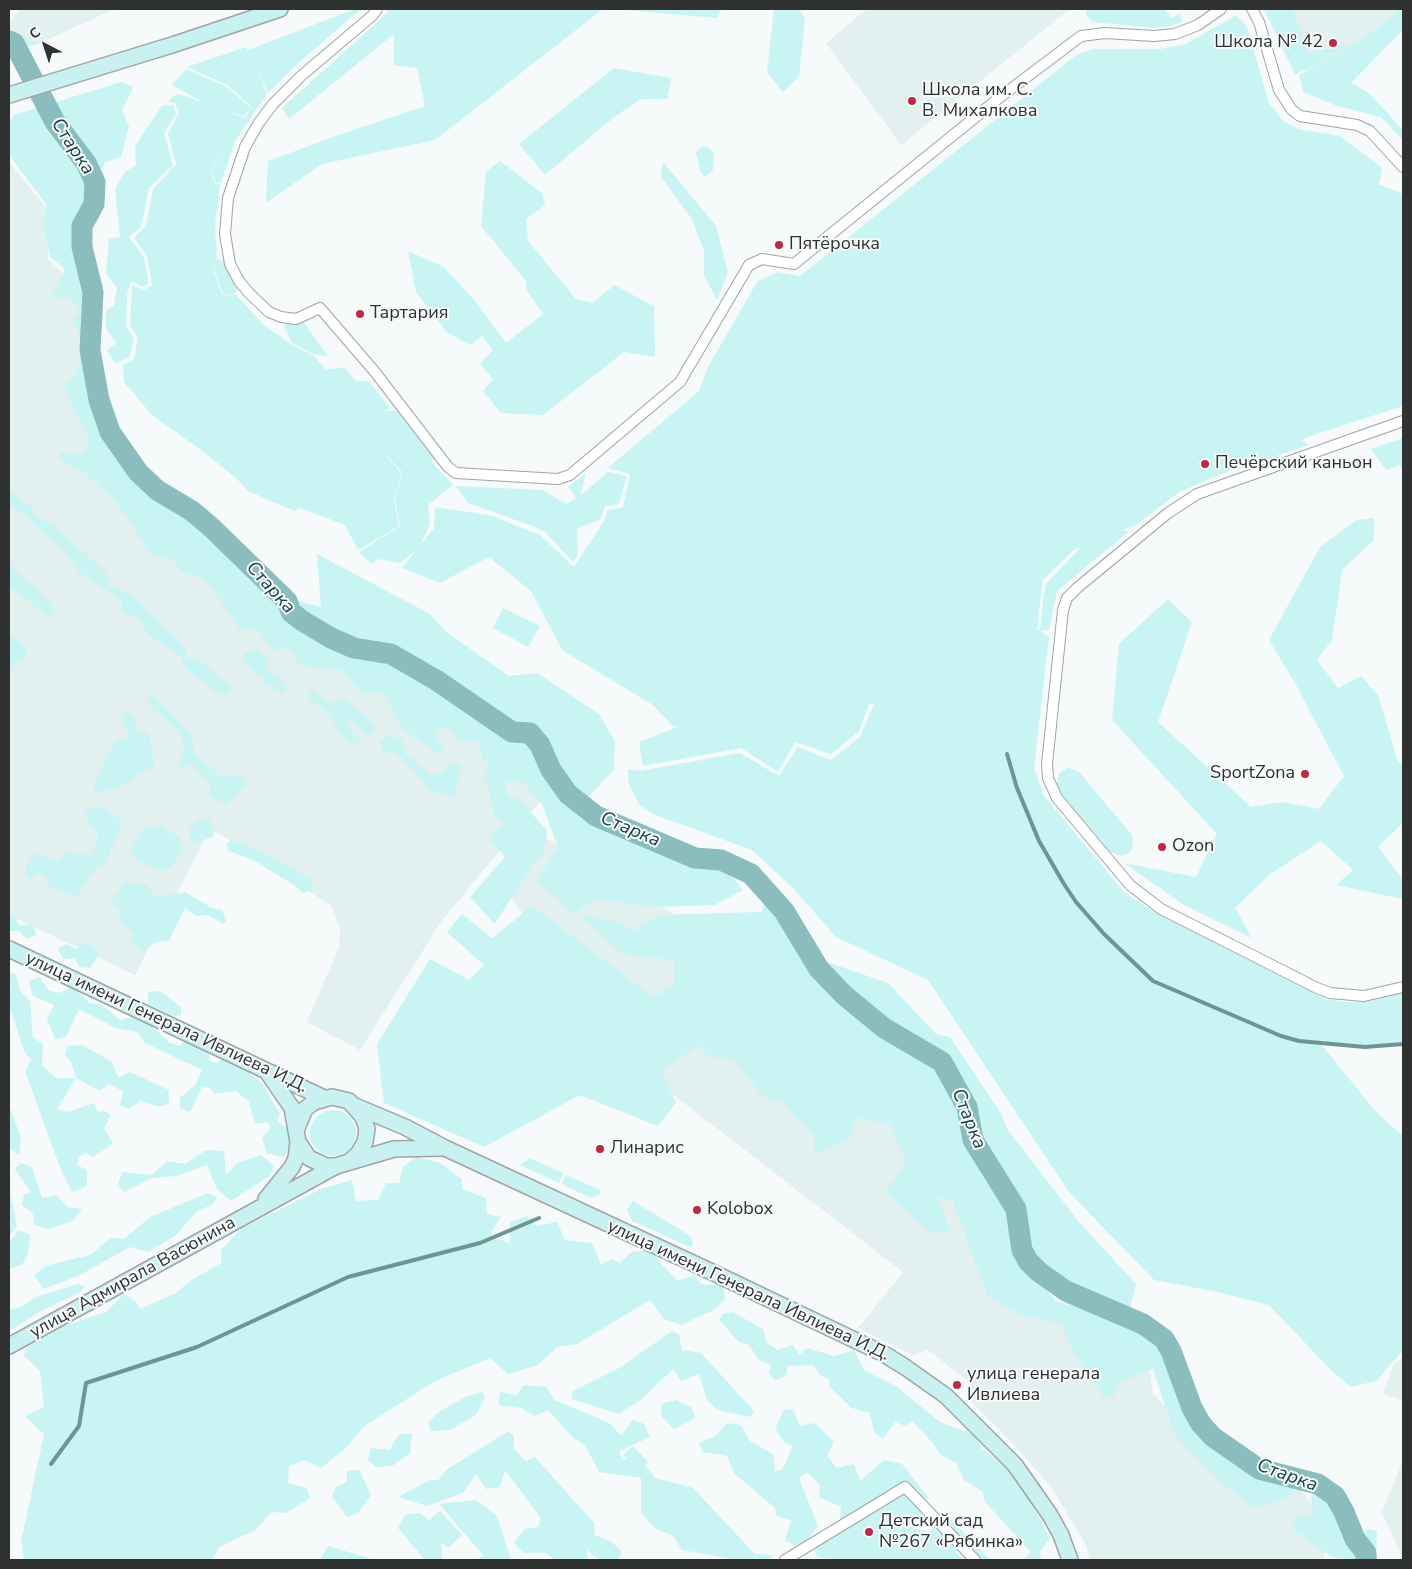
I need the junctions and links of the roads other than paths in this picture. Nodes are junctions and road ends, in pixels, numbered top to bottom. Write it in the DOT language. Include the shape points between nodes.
graph roads {
  1 [pos="280,9"];
  2 [pos="377,9"];
  3 [pos="1221,9"];
  4 [pos="1252,9"];
  5 [pos="9,95"];
  6 [pos="1403,167"];
  7 [pos="1403,420"];
  8 [pos="9,949"];
  9 [pos="1403,987"];
  10 [pos="267,1072"];
  11 [pos="324,1098"];
  12 [pos="356,1106"];
  13 [pos="298,1135"];
  14 [pos="445,1148"];
  15 [pos="342,1164"];
  16 [pos="258,1209"];
  17 [pos="9,1346"];
  18 [pos="785,1560"];
  19 [pos="974,1560"];
  20 [pos="1070,1560"];
  1 -- 5 [label="street"];
  2 -- 3 [label="street" via="273,104 246,147 228,198 225,234 230,264 259,304 281,318 296,319 320,308 456,473 564,479 680,382 749,265 762,259 794,264 1081,36 1175,34 1198,25"];
  4 -- 6 [label="street" via="1259,22 1279,90 1292,110 1300,116 1358,125 1370,131"];
  7 -- 9 [label="street" via="1197,494 1168,513 1076,588 1067,598 1063,610 1047,764 1051,788 1057,798 1125,879 1161,909 1330,993 1364,996"];
  8 -- 10 [label="street, улица имени Генерала Ивлиева И.Д."];
  10 -- 11 [label="street, улица имени Генерала Ивлиева И.Д."];
  10 -- 13 [label="street" via="292,1108"];
  11 -- 12 [label="street" via="341,1098"];
  11 -- 13 [label="street" via="305,1109"];
  12 -- 14 [label="street, улица имени Генерала Ивлиева И.Д."];
  12 -- 15 [label="street" via="366,1129 365,1142 358,1154"];
  13 -- 15 [label="street" via="309,1158 326,1166"];
  13 -- 16 [label="street" via="292,1167"];
  14 -- 15 [label="street" via="394,1149"];
  14 -- 20 [label="street, улица имени Генерала Ивлиева И.Д." via="866,1346 918,1375 946,1396 1015,1465 1050,1515"];
  15 -- 16 [label="street, улица Адмирала Васюнина"];
  16 -- 17 [label="street, улица Адмирала Васюнина"];
  18 -- 19 [label="street" via="905,1487"];
}
